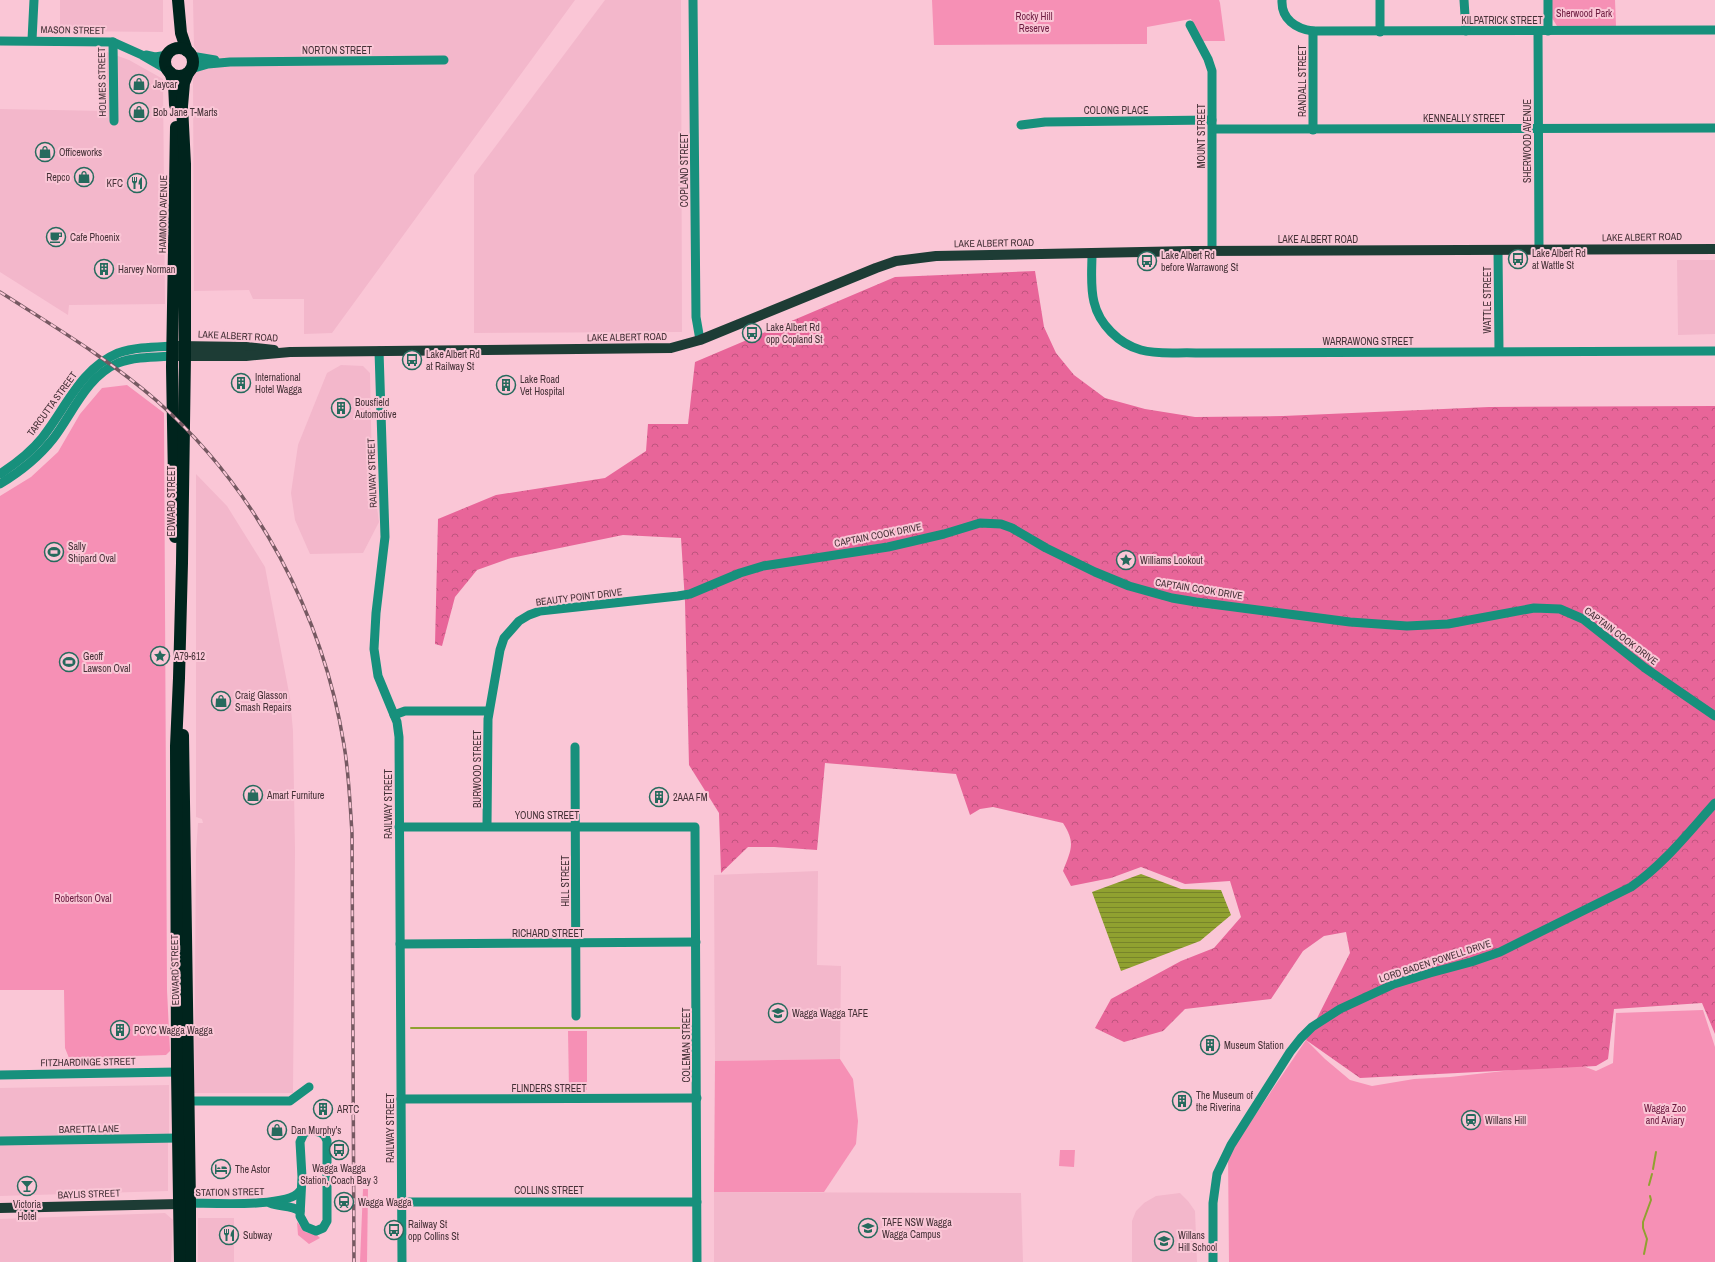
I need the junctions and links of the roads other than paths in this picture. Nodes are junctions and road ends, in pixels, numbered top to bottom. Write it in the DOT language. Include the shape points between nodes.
graph roads {
  1 [pos="34,0"];
  2 [pos="178,0"];
  3 [pos="693,0"];
  4 [pos="1282,0"];
  5 [pos="1380,0"];
  6 [pos="1464,0"];
  7 [pos="1548,0"];
  8 [pos="178,13"];
  9 [pos="1190,25"];
  10 [pos="1715,30"];
  11 [pos="1313,31"];
  12 [pos="1466,31"];
  13 [pos="1538,31"];
  14 [pos="1548,31"];
  15 [pos="1380,32"];
  16 [pos="32,40"];
  17 [pos="0,41"];
  18 [pos="113,42"];
  19 [pos="170,53"];
  20 [pos="189,54"];
  21 [pos="142,55"];
  22 [pos="444,60"];
  23 [pos="230,62"];
  24 [pos="169,71"];
  25 [pos="190,71"];
  26 [pos="114,122"];
  27 [pos="1021,125"];
  28 [pos="1212,125"];
  29 [pos="1538,128"];
  30 [pos="1715,128"];
  31 [pos="1312,130"];
  32 [pos="1715,249"];
  33 [pos="1498,250"];
  34 [pos="1539,250"];
  35 [pos="1212,251"];
  36 [pos="1092,253"];
  37 [pos="700,340"];
  38 [pos="1715,350"];
  39 [pos="179,351"];
  40 [pos="379,351"];
  41 [pos="1499,351"];
  42 [pos="2,478"];
  43 [pos="669,597"];
  44 [pos="488,712"];
  45 [pos="394,714"];
  46 [pos="1715,716"];
  47 [pos="575,747"];
  48 [pos="1715,803"];
  49 [pos="487,826"];
  50 [pos="576,826"];
  51 [pos="399,827"];
  52 [pos="695,827"];
  53 [pos="696,942"];
  54 [pos="400,944"];
  55 [pos="576,944"];
  56 [pos="576,1016"];
  57 [pos="183,1071"];
  58 [pos="0,1075"];
  59 [pos="309,1087"];
  60 [pos="697,1098"];
  61 [pos="401,1099"];
  62 [pos="189,1101"];
  63 [pos="178,1138"];
  64 [pos="0,1141"];
  65 [pos="300,1191"];
  66 [pos="402,1202"];
  67 [pos="697,1202"];
  68 [pos="270,1203"];
  69 [pos="185,1204"];
  70 [pos="0,1208"];
  71 [pos="300,1211"];
  72 [pos="180,1262"];
  73 [pos="190,1262"];
  74 [pos="402,1262"];
  75 [pos="697,1262"];
  76 [pos="1213,1262"];
  1 -- 16 [label="street"];
  2 -- 8 [label="highway"];
  3 -- 37 [label="street, COPLAND STREET" via="696,317"];
  4 -- 11 [label="street, KILPATRICK STREET" via="1284,13 1290,22 1303,30"];
  5 -- 15 [label="street"];
  6 -- 12 [label="street"];
  7 -- 14 [label="street"];
  8 -- 19 [label="highway"];
  8 -- 20 [label="highway" via="183,40"];
  9 -- 28 [label="street, MOUNT STREET" via="1211,67"];
  10 -- 14 [label="street, KILPATRICK STREET"];
  11 -- 15 [label="street, KILPATRICK STREET"];
  11 -- 31 [label="street, RANDALL STREET"];
  12 -- 13 [label="street, KILPATRICK STREET"];
  12 -- 15 [label="street, KILPATRICK STREET"];
  13 -- 14 [label="street, KILPATRICK STREET"];
  13 -- 29 [label="street, SHERWOOD AVENUE"];
  16 -- 17 [label="street, MASON STREET"];
  16 -- 18 [label="street, MASON STREET"];
  18 -- 21 [label="street, MASON STREET"];
  18 -- 26 [label="street, HOLMES STREET"];
  19 -- 20 [label="highway" via="180,49"];
  19 -- 21 [label="street, MASON STREET" via="154,57"];
  19 -- 24 [label="highway" via="166,63"];
  20 -- 23 [label="street, NORTON STREET"];
  20 -- 25 [label="highway" via="193,60"];
  21 -- 24 [label="street, MASON STREET"];
  22 -- 23 [label="street, NORTON STREET"];
  23 -- 25 [label="street, NORTON STREET" via="208,64"];
  24 -- 25 [label="highway" via="177,76"];
  24 -- 39 [label="highway, HAMMOND AVENUE" via="175,90"];
  25 -- 39 [label="highway" via="184,83 182,106 185,164"];
  27 -- 28 [label="street, COLONG PLACE" via="1045,122"];
  28 -- 31 [label="street, KENNEALLY STREET"];
  28 -- 35 [label="street, MOUNT STREET"];
  29 -- 30 [label="street, KENNEALLY STREET"];
  29 -- 31 [label="street, KENNEALLY STREET"];
  29 -- 34 [label="street, SHERWOOD AVENUE"];
  32 -- 34 [label="main road, LAKE ALBERT ROAD"];
  33 -- 34 [label="main road, LAKE ALBERT ROAD"];
  33 -- 35 [label="main road, LAKE ALBERT ROAD"];
  33 -- 41 [label="street, WATTLE STREET"];
  35 -- 36 [label="main road, LAKE ALBERT ROAD"];
  36 -- 37 [label="main road, LAKE ALBERT ROAD" via="936,256 896,262 857,275"];
  36 -- 41 [label="street, WARRAWONG STREET" via="1093,301 1097,312 1111,332 1141,351"];
  37 -- 40 [label="main road, LAKE ALBERT ROAD" via="660,349"];
  38 -- 41 [label="street, WARRAWONG STREET"];
  39 -- 40 [label="main road, LAKE ALBERT ROAD" via="253,348 290,352"];
  39 -- 42 [label="street, TARCUTTA STREET" via="118,363 101,374 89,386 53,439 34,460"];
  39 -- 57 [label="highway, EDWARD STREET" via="173,507 180,646 176,746"];
  40 -- 45 [label="street, RAILWAY STREET" via="385,537 374,649 378,676"];
  43 -- 44 [label="street, BEAUTY POINT DRIVE" via="553,609 529,615 519,621 504,638"];
  43 -- 46 [label="street, CAPTAIN COOK DRIVE" via="690,594 763,566 882,548 944,534 969,525 991,523 1012,528 1046,548 1108,578 1151,593 1180,599 1350,622 1407,626 1448,624 1534,608 1560,609 1583,619 1645,668"];
  44 -- 45 [label="street" via="404,711"];
  44 -- 49 [label="street, BURWOOD STREET"];
  45 -- 51 [label="street, RAILWAY STREET" via="399,737"];
  47 -- 50 [label="street, HILL STREET"];
  48 -- 76 [label="street, LORD BADEN POWELL DRIVE" via="1664,860 1631,887 1500,952 1394,984 1340,1009 1312,1027 1290,1052 1231,1145 1217,1174"];
  49 -- 50 [label="street, YOUNG STREET"];
  49 -- 51 [label="street, YOUNG STREET"];
  50 -- 52 [label="street, YOUNG STREET"];
  50 -- 55 [label="street, HILL STREET"];
  51 -- 54 [label="street, RAILWAY STREET"];
  52 -- 53 [label="street, COLEMAN STREET"];
  53 -- 55 [label="street, RICHARD STREET"];
  53 -- 60 [label="street, COLEMAN STREET"];
  54 -- 55 [label="street, RICHARD STREET"];
  54 -- 61 [label="street, RAILWAY STREET"];
  55 -- 56 [label="street, HILL STREET"];
  57 -- 58 [label="street, FITZHARDINGE STREET"];
  57 -- 62 [label="highway, EDWARD STREET"];
  57 -- 63 [label="highway, EDWARD STREET"];
  59 -- 62 [label="street" via="290,1100"];
  60 -- 61 [label="street, FLINDERS STREET"];
  60 -- 67 [label="street, COLEMAN STREET"];
  61 -- 66 [label="street, RAILWAY STREET"];
  62 -- 69 [label="highway, EDWARD STREET"];
  63 -- 64 [label="street, BARETTA LANE"];
  63 -- 69 [label="highway, EDWARD STREET"];
  65 -- 68 [label="street" via="294,1197"];
  65 -- 71 [label="street"];
  65 -- 71 [label="street" via="302,1136 306,1131 320,1132 327,1141 326,1224 317,1230 309,1230 302,1223"];
  66 -- 67 [label="street, COLLINS STREET"];
  66 -- 74 [label="street, RAILWAY STREET"];
  67 -- 75 [label="street, COLEMAN STREET"];
  68 -- 69 [label="street, STATION STREET"];
  68 -- 71 [label="street" via="294,1207"];
  69 -- 70 [label="main road, BAYLIS STREET"];
  69 -- 72 [label="highway, EDWARD STREET"];
  69 -- 73 [label="highway, EDWARD STREET"];
}
